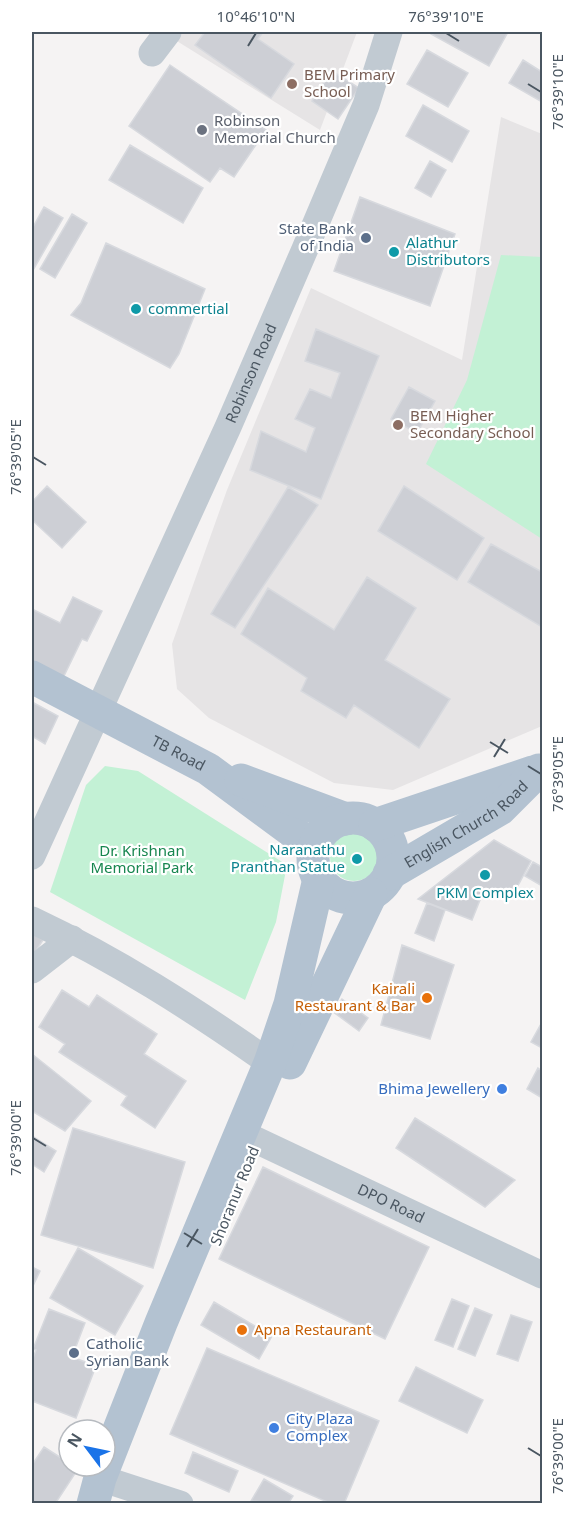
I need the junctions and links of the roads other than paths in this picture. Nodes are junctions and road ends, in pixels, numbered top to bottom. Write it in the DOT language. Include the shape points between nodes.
graph roads {
  1 [pos="168,32"];
  2 [pos="389,32"];
  3 [pos="152,53"];
  4 [pos="32,677"];
  5 [pos="100,711"];
  6 [pos="541,768"];
  7 [pos="208,769"];
  8 [pos="360,822"];
  9 [pos="32,856"];
  10 [pos="317,864"];
  11 [pos="380,884"];
  12 [pos="32,920"];
  13 [pos="72,939"];
  14 [pos="32,970"];
  15 [pos="270,1063"];
  16 [pos="248,1137"];
  17 [pos="543,1275"];
  18 [pos="106,1492"];
  19 [pos="180,1503"];
  1 -- 3 [label="street"];
  2 -- 5 [label="street, Robinson Road" via="366,105 305,249"];
  4 -- 5 [label="main road, TB Road"];
  5 -- 7 [label="main road, TB Road"];
  5 -- 9 [label="street, Robinson Road"];
  6 -- 8 [label="main road, English Church Road"];
  6 -- 11 [label="main road, English Church Road" via="500,809"];
  7 -- 8 [label="main road"];
  7 -- 10 [label="main road, TB Road"];
  8 -- 10 [label="main road, Shoranur Road" via="326,829"];
  8 -- 11 [label="main road, Shoranur Road" via="383,832 392,852"];
  10 -- 11 [label="main road" via="337,895 360,897"];
  10 -- 15 [label="main road, Shoranur Road" via="290,1004"];
  11 -- 16 [label="main road, Shoranur Road"];
  12 -- 13 [label="street"];
  13 -- 14 [label="street"];
  13 -- 15 [label="street" via="179,1000"];
  15 -- 16 [label="main road, Shoranur Road"];
  16 -- 17 [label="street, DPO Road"];
  16 -- 18 [label="main road, Shoranur Road"];
  18 -- 19 [label="street"];
}
